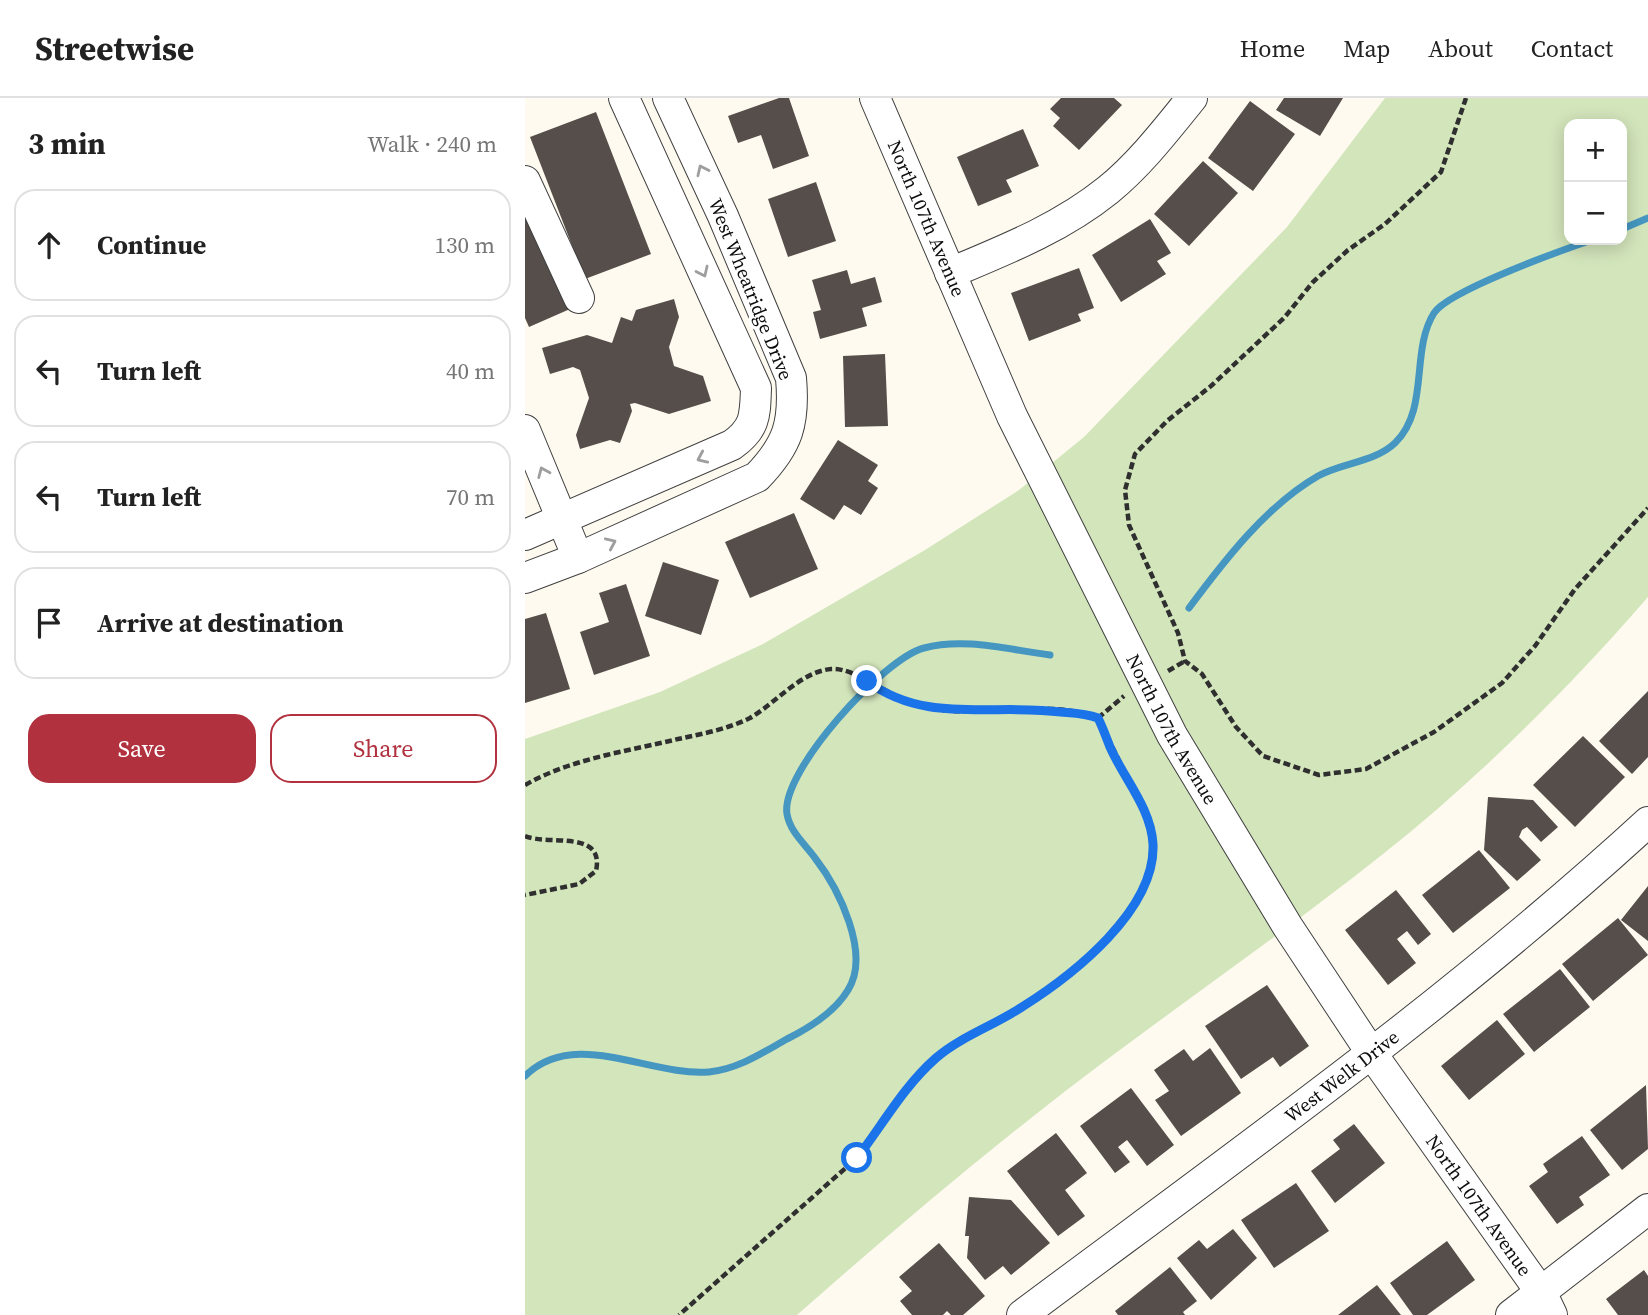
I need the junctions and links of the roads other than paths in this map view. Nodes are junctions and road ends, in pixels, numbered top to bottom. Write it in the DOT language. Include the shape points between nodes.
graph roads {
  1 [pos="624,98"];
  2 [pos="668,98"];
  3 [pos="875,98"];
  4 [pos="1192,98"];
  5 [pos="525,181"];
  6 [pos="723,216"];
  7 [pos="685,232"];
  8 [pos="950,272"];
  9 [pos="579,298"];
  10 [pos="755,411"];
  11 [pos="525,430"];
  12 [pos="789,433"];
  13 [pos="563,519"];
  14 [pos="526,533"];
  15 [pos="578,558"];
  16 [pos="533,575"];
  17 [pos="1648,822"];
  18 [pos="1372,1054"];
  19 [pos="1648,1209"];
  20 [pos="1547,1304"];
  21 [pos="1023,1315"];
  22 [pos="1511,1315"];
  1 -- 7 [label="street, West Wheatridge Drive"];
  6 -- 2 [label="street, West Wheatridge Drive, one-way"];
  3 -- 8 [label="street, North 107th Avenue"];
  4 -- 8 [label="street" via="1108,190 1033,238"];
  5 -- 9 [label="street"];
  6 -- 7 [label="street"];
  6 -- 12 [label="street, West Wheatridge Drive" via="791,378 794,407"];
  7 -- 10 [label="street, West Wheatridge Drive, one-way" via="756,388"];
  8 -- 18 [label="street, North 107th Avenue" via="1012,415 1172,735 1288,927"];
  10 -- 12 [label="street"];
  10 -- 13 [label="street, one-way" via="749,433 732,444"];
  13 -- 11 [label="street, one-way"];
  15 -- 12 [label="street, West Wheatridge Drive, one-way" via="757,477 776,457"];
  13 -- 14 [label="street"];
  13 -- 15 [label="street"];
  14 -- 16 [label="street"];
  15 -- 16 [label="street, West Wheatridge Drive"];
  17 -- 18 [label="street, West Welk Drive" via="1573,891"];
  18 -- 20 [label="street, North 107th Avenue"];
  18 -- 21 [label="street, West Welk Drive"];
  19 -- 20 [label="street"];
  20 -- 22 [label="street"];
}
